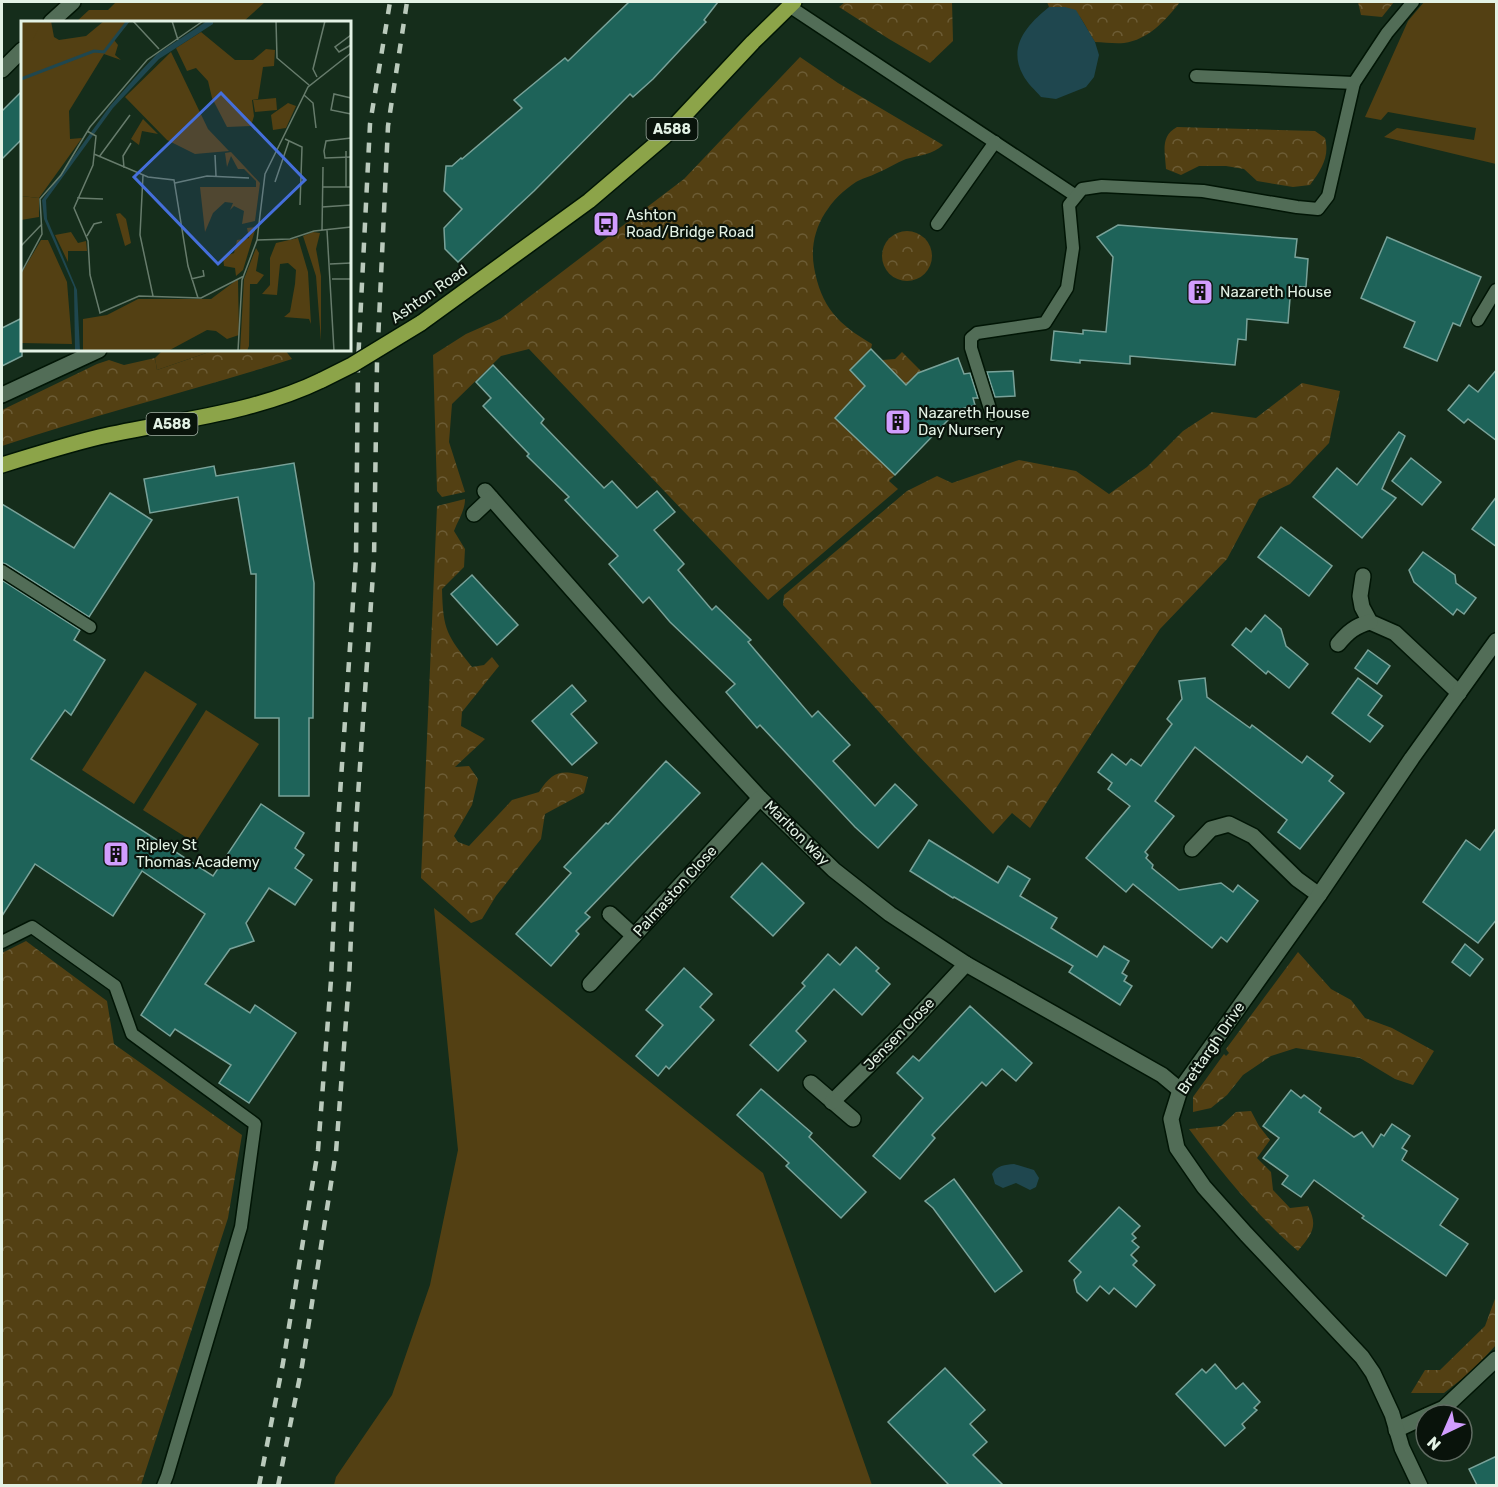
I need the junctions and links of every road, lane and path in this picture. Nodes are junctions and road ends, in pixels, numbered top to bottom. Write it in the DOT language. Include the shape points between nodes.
graph roads {
  1 [pos="74,2"];
  2 [pos="1413,2"];
  3 [pos="791,4"];
  4 [pos="52,21"];
  5 [pos="21,51"];
  6 [pos="2,70"];
  7 [pos="1196,76"];
  8 [pos="1354,83"];
  9 [pos="994,142"];
  10 [pos="1076,196"];
  11 [pos="938,224"];
  12 [pos="1497,290"];
  13 [pos="1478,320"];
  14 [pos="97,351"];
  15 [pos="2,395"];
  16 [pos="992,415"];
  17 [pos="2,465"];
  18 [pos="474,514"];
  19 [pos="2,571"];
  20 [pos="1363,576"];
  21 [pos="1370,622"];
  22 [pos="90,627"];
  23 [pos="1497,641"];
  24 [pos="1338,644"];
  25 [pos="1459,693"];
  26 [pos="760,798"];
  27 [pos="1192,849"];
  28 [pos="1319,895"];
  29 [pos="610,914"];
  30 [pos="634,936"];
  31 [pos="2,942"];
  32 [pos="966,964"];
  33 [pos="590,984"];
  34 [pos="811,1083"];
  35 [pos="1180,1090"];
  36 [pos="832,1102"];
  37 [pos="853,1119"];
  38 [pos="1497,1359"];
  39 [pos="1449,1403"];
  40 [pos="1414,1421"];
  41 [pos="1396,1430"];
  42 [pos="163,1485"];
  43 [pos="1420,1485"];
  1 -- 4 [label="street"];
  2 -- 8 [label="lane"];
  3 -- 9 [label="lane"];
  3 -- 17 [label="main road, Ashton Road / A588, bridge" via="664,137 589,201 421,322 352,365 276,399 100,437"];
  5 -- 6 [label="street"];
  7 -- 8 [label="lane"];
  8 -- 10 [label="lane" via="1328,196 1318,208 1203,191 1102,186 1082,189"];
  9 -- 10 [label="lane"];
  9 -- 11 [label="lane"];
  10 -- 16 [label="lane" via="1069,205 1073,248 1066,288 1045,323 977,333 971,338"];
  12 -- 13 [label="lane"];
  14 -- 15 [label="street"];
  18 -- 26 [label="street, Marlton Way" via="488,494"];
  19 -- 22 [label="lane"];
  20 -- 21 [label="street" via="1360,596"];
  21 -- 24 [label="street" via="1357,625"];
  21 -- 25 [label="street" via="1395,633"];
  23 -- 25 [label="street, Brettargh Drive"];
  25 -- 28 [label="street, Brettargh Drive"];
  26 -- 30 [label="street, Palmaston Close"];
  26 -- 32 [label="street, Marlton Way" via="834,870 890,914"];
  27 -- 28 [label="street" via="1211,829 1229,824 1253,836"];
  28 -- 35 [label="street, Brettargh Drive"];
  29 -- 30 [label="street"];
  30 -- 33 [label="street, Palmaston Close"];
  31 -- 42 [label="lane" via="32,927 115,986 132,1034 255,1124 241,1227"];
  32 -- 35 [label="street, Marlton Way" via="1162,1075"];
  32 -- 36 [label="street, Jensen Close"];
  34 -- 36 [label="street"];
  35 -- 41 [label="street, Brettargh Drive" via="1171,1119 1177,1148 1246,1234 1362,1357 1373,1373"];
  36 -- 37 [label="street"];
  38 -- 39 [label="street"];
  40 -- 41 [label="street"];
  41 -- 43 [label="street, Brettargh Drive"];
}
